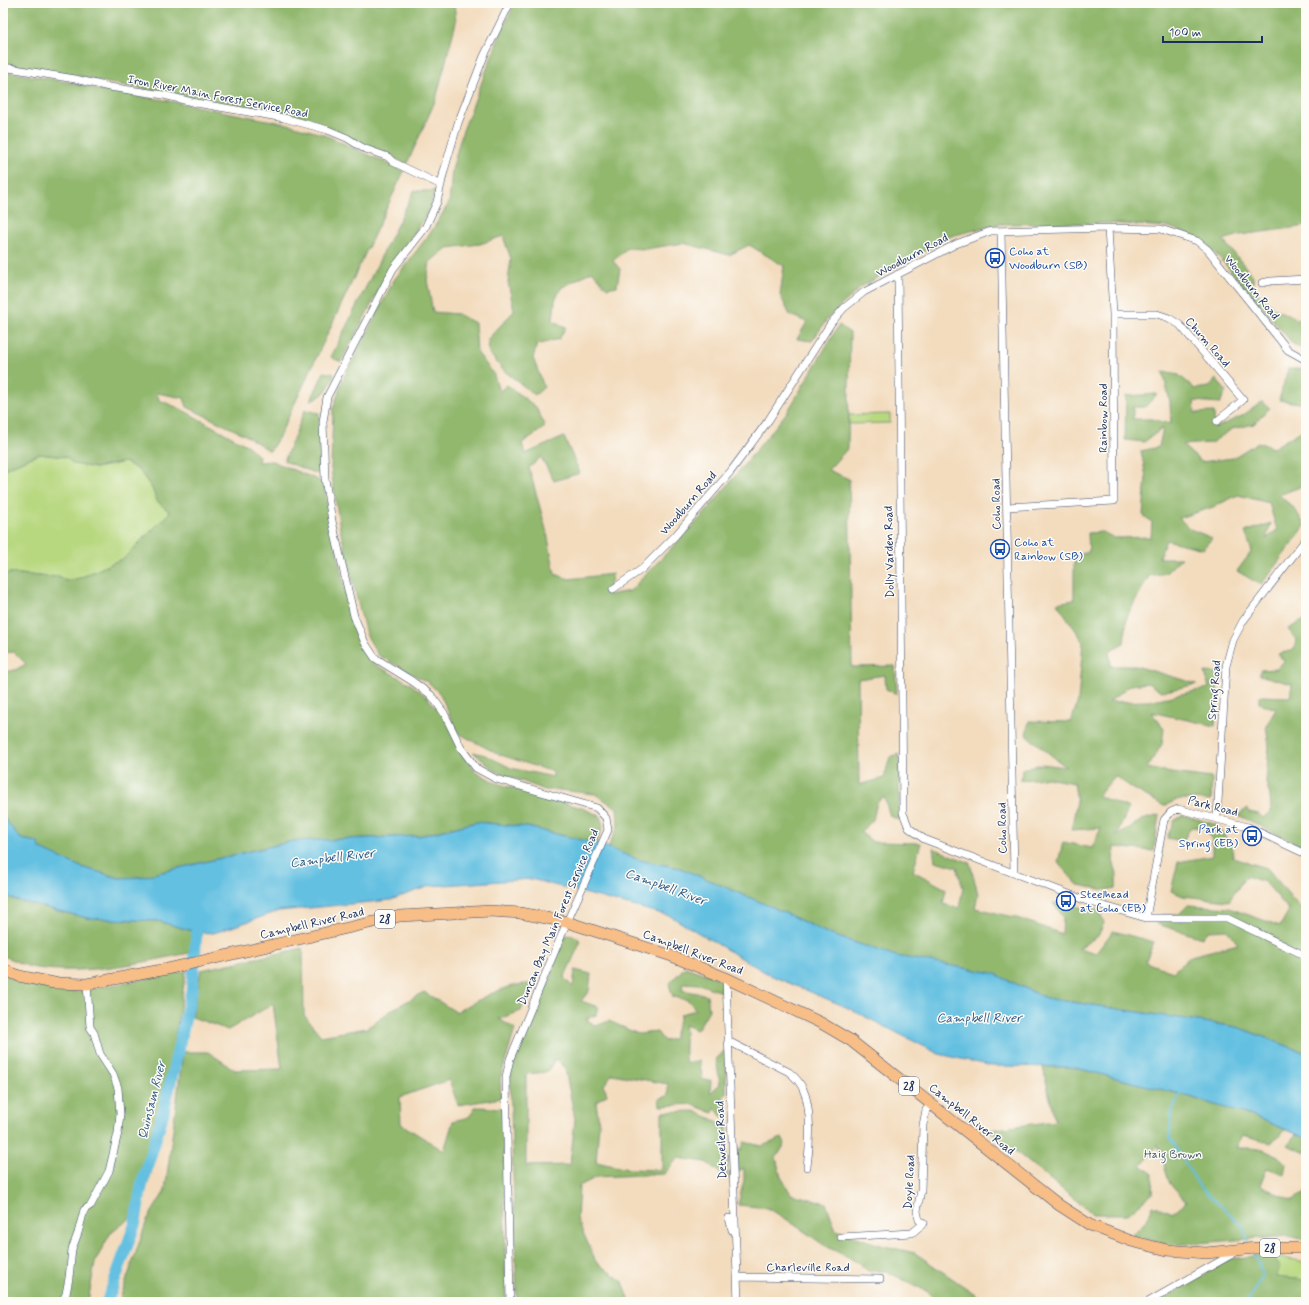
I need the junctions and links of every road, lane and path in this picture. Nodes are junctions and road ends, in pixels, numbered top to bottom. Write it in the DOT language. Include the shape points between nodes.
graph roads {
  1 [pos="510,3"];
  2 [pos="3,67"];
  3 [pos="441,186"];
  4 [pos="1108,228"];
  5 [pos="1002,231"];
  6 [pos="898,274"];
  7 [pos="1306,279"];
  8 [pos="1262,283"];
  9 [pos="1113,314"];
  10 [pos="1306,360"];
  11 [pos="1217,421"];
  12 [pos="1007,507"];
  13 [pos="1306,540"];
  14 [pos="613,589"];
  15 [pos="1217,818"];
  16 [pos="1306,854"];
  17 [pos="1014,873"];
  18 [pos="1146,918"];
  19 [pos="567,922"];
  20 [pos="1306,956"];
  21 [pos="3,969"];
  22 [pos="726,978"];
  23 [pos="87,984"];
  24 [pos="728,1041"];
  25 [pos="932,1103"];
  26 [pos="807,1167"];
  27 [pos="729,1218"];
  28 [pos="841,1237"];
  29 [pos="736,1242"];
  30 [pos="1306,1249"];
  31 [pos="1238,1250"];
  32 [pos="737,1278"];
  33 [pos="880,1278"];
  34 [pos="62,1302"];
  35 [pos="510,1302"];
  36 [pos="738,1302"];
  37 [pos="1148,1302"];
  1 -- 3 [label="street, Duncan Bay Main Forest Service Road" via="484,56 458,123"];
  2 -- 3 [label="street, Iron River Main Forest Service Road" via="164,95 308,124 328,130 363,148 388,157"];
  3 -- 19 [label="street, Duncan Bay Main Forest Service Road" via="425,228 393,269 327,397 323,422 325,479 332,521 354,616 366,644 375,658 431,696 444,714 461,748 476,768 496,779 597,808 606,818 608,830"];
  4 -- 5 [label="street, Woodburn Road"];
  4 -- 9 [label="street, Rainbow Road"];
  4 -- 10 [label="street, Woodburn Road" via="1161,229 1197,241 1208,250 1288,350"];
  5 -- 6 [label="street, Woodburn Road" via="991,232 956,244"];
  5 -- 12 [label="street, Coho Road"];
  6 -- 14 [label="street, Woodburn Road" via="864,292 844,308 831,323 768,422 731,471 675,536 642,569"];
  6 -- 17 [label="street, Dolly Varden Road" via="903,813 909,828 924,839"];
  7 -- 8 [label="street"];
  9 -- 11 [label="street, Chum Road" via="1157,314 1180,324 1243,400"];
  9 -- 12 [label="street, Rainbow Road" via="1114,501"];
  12 -- 17 [label="street, Coho Road"];
  13 -- 15 [label="street, Spring Road" via="1243,621 1233,640 1226,666"];
  15 -- 16 [label="street, Park Road" via="1248,827"];
  15 -- 18 [label="street, Park Road" via="1178,809 1164,820"];
  17 -- 18 [label="street" via="1088,901"];
  18 -- 20 [label="street" via="1226,918"];
  19 -- 22 [label="main road, Campbell River Road / 28" via="669,955"];
  19 -- 23 [label="main road, Campbell River Road / 28" via="520,913 491,911 400,916"];
  19 -- 35 [label="street, Duncan Bay Main Forest Service Road" via="510,1059 506,1077"];
  21 -- 23 [label="main road, Campbell River Road / 28" via="19,976 54,983"];
  22 -- 24 [label="street, Detweiler Road"];
  22 -- 25 [label="main road, Campbell River Road / 28" via="821,1023 850,1040"];
  23 -- 34 [label="street" via="90,1027 100,1054 113,1074 118,1088 120,1114 109,1171 90,1205 84,1210 72,1249 66,1294"];
  24 -- 26 [label="street" via="789,1072 803,1088 807,1101 810,1146"];
  24 -- 29 [label="street, Detweiler Road"];
  25 -- 28 [label="street, Doyle Road" via="926,1110 923,1125 921,1190 917,1211 919,1220 924,1223 912,1233"];
  25 -- 31 [label="main road, Campbell River Road / 28" via="1059,1205 1090,1225 1131,1241 1167,1250 1206,1253"];
  27 -- 29 [label="street"];
  29 -- 32 [label="street, Detweiler Road"];
  30 -- 31 [label="main road, Campbell River Road / 28"];
  31 -- 37 [label="street"];
  32 -- 33 [label="street, Charleville Road"];
  32 -- 36 [label="street, Detweiler Road"];
}
